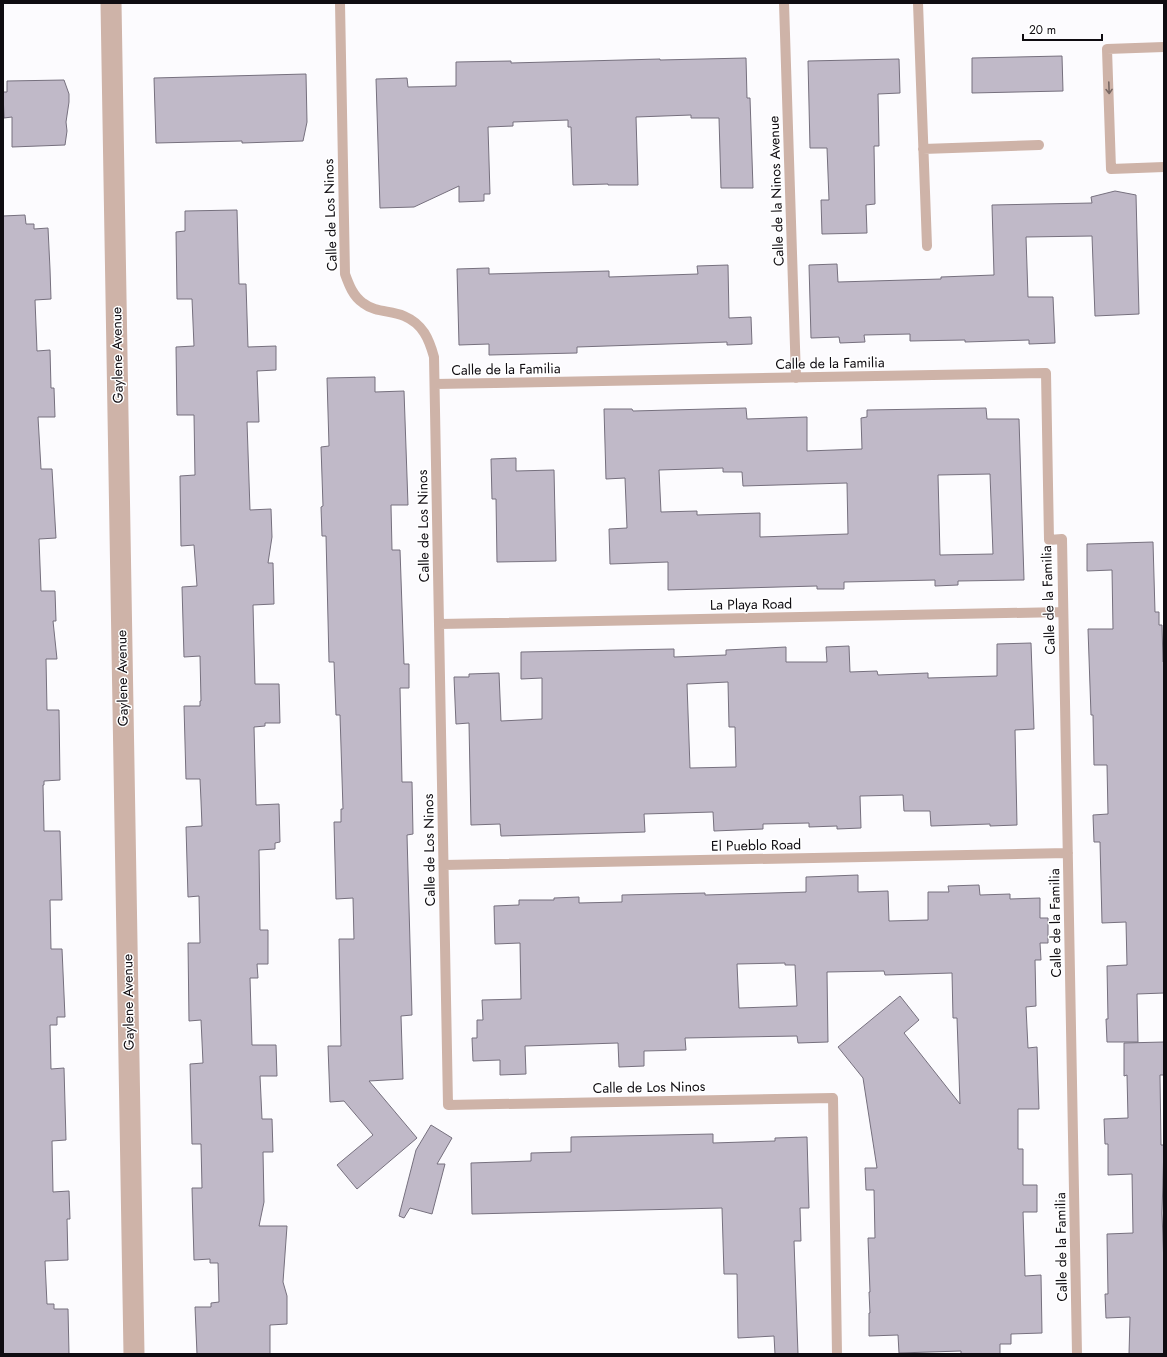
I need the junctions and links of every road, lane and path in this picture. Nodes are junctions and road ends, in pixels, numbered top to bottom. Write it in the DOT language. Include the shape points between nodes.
graph roads {
  1 [pos="111,3"];
  2 [pos="340,3"];
  3 [pos="784,3"];
  4 [pos="918,3"];
  5 [pos="1164,47"];
  6 [pos="1039,145"];
  7 [pos="923,148"];
  8 [pos="1164,167"];
  9 [pos="927,246"];
  10 [pos="796,378"];
  11 [pos="435,384"];
  12 [pos="1064,612"];
  13 [pos="439,624"];
  14 [pos="1068,853"];
  15 [pos="444,864"];
  16 [pos="134,1354"];
  17 [pos="837,1354"];
  18 [pos="1077,1354"];
  1 -- 16 [label="street, Gaylene Avenue"];
  2 -- 11 [label="lane, Calle de Los Ninos" via="345,274 351,290 362,302 377,311 404,316 419,326 430,340 434,357"];
  3 -- 10 [label="lane, Calle de la Ninos Avenue"];
  4 -- 7 [label="lane"];
  5 -- 8 [label="lane, one-way" via="1107,49 1111,169"];
  6 -- 7 [label="lane"];
  7 -- 9 [label="lane"];
  10 -- 11 [label="lane, Calle de la Familia"];
  10 -- 12 [label="lane, Calle de la Familia" via="1046,373 1049,540 1062,540"];
  11 -- 13 [label="lane, Calle de Los Ninos"];
  12 -- 13 [label="lane, La Playa Road"];
  12 -- 14 [label="lane, Calle de la Familia"];
  13 -- 15 [label="lane, Calle de Los Ninos"];
  14 -- 15 [label="lane, El Pueblo Road"];
  14 -- 18 [label="lane, Calle de la Familia"];
  15 -- 17 [label="lane, Calle de Los Ninos" via="448,1105 833,1098"];
}
